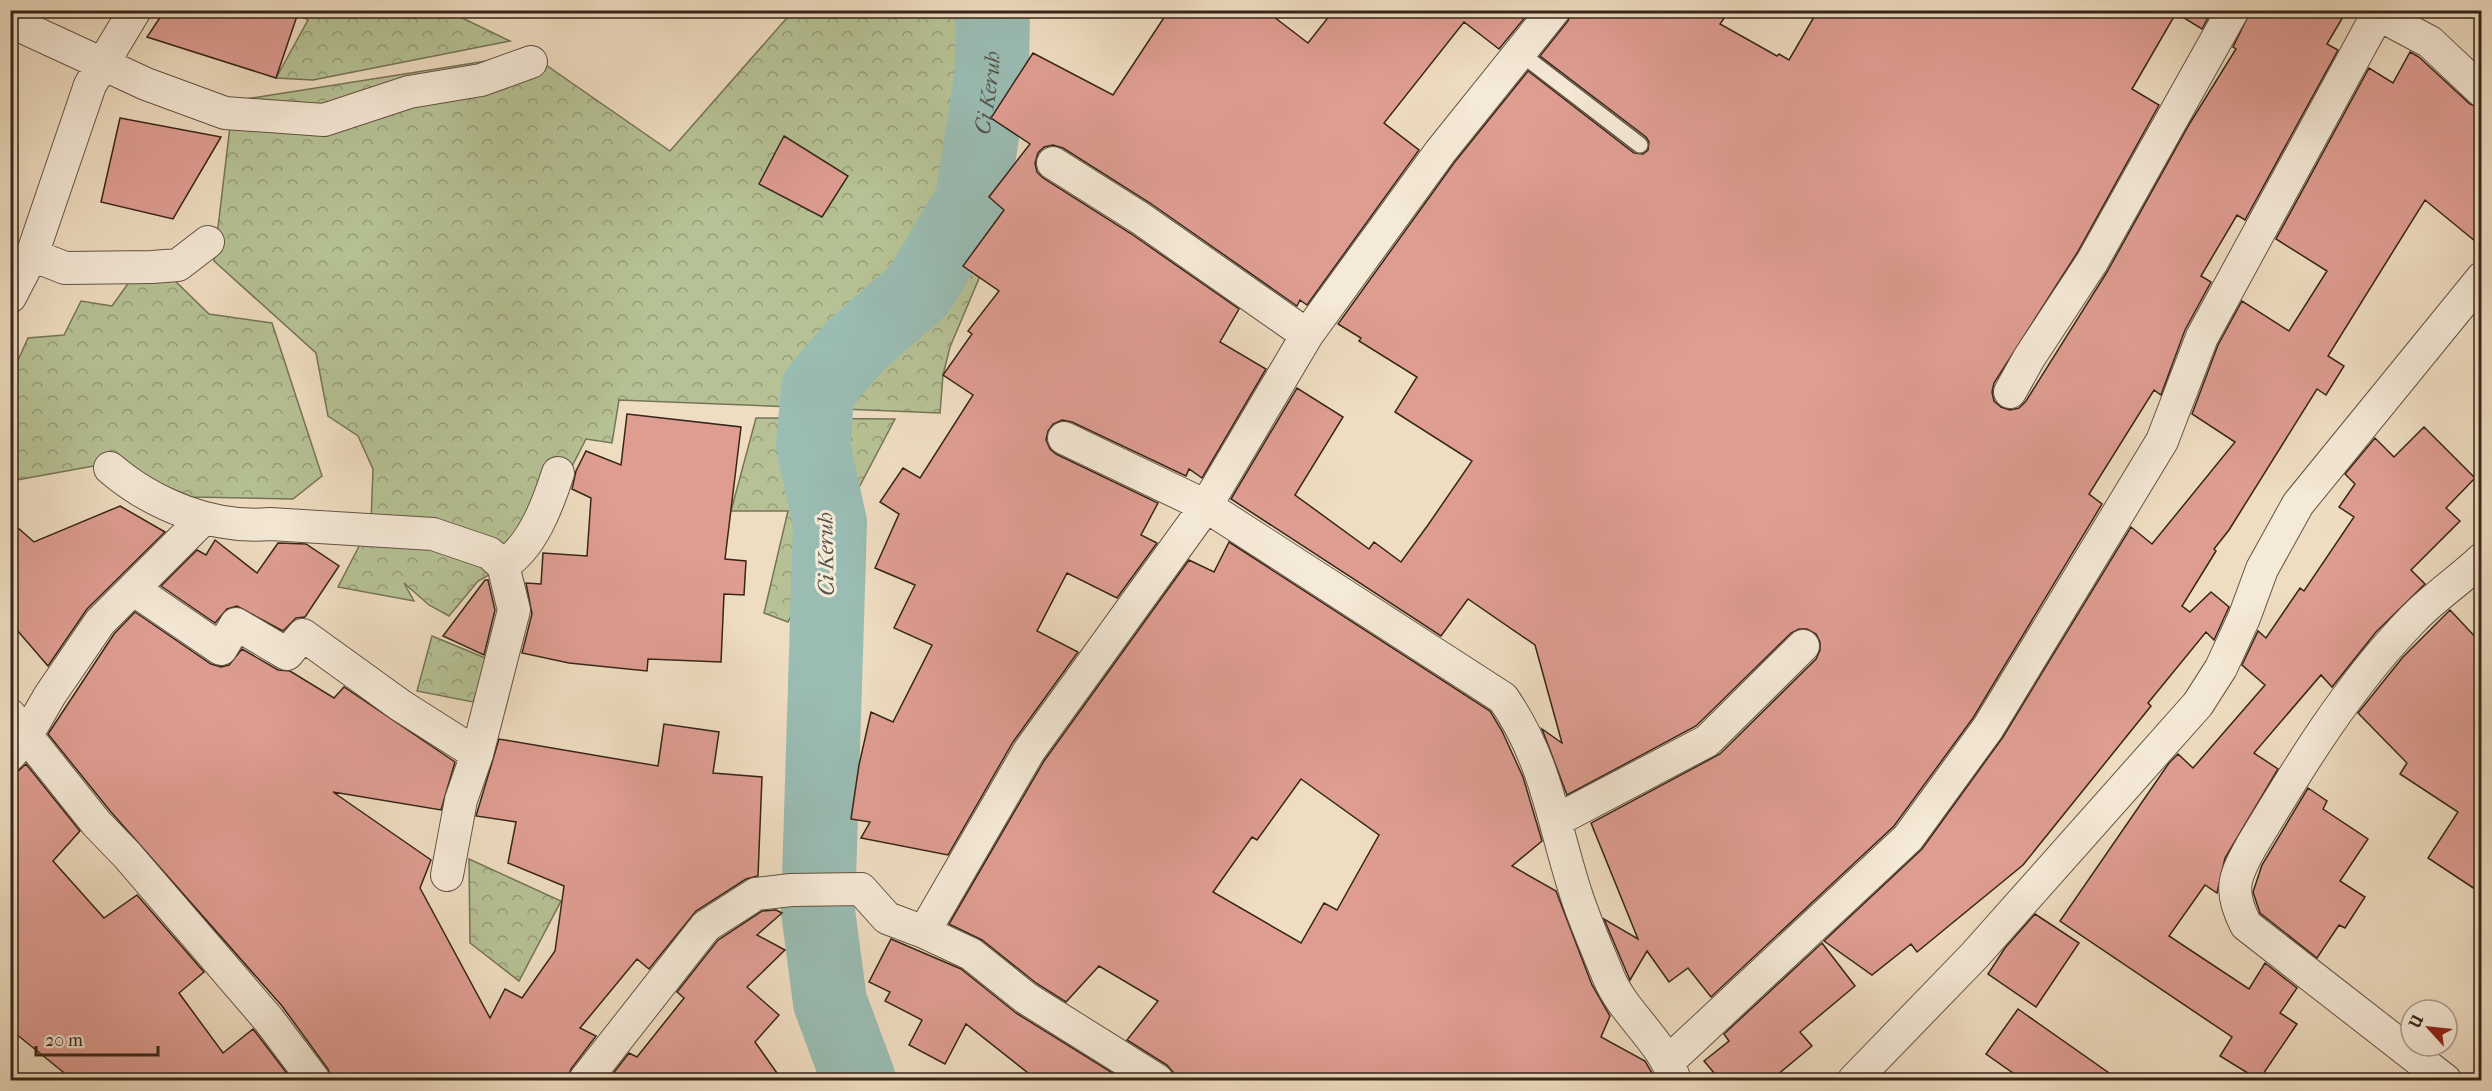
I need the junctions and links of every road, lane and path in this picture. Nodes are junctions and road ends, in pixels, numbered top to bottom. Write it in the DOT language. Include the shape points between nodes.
graph roads {
  1 [pos="135,10"];
  2 [pos="1554,10"];
  3 [pos="2233,10"];
  4 [pos="2376,12"];
  5 [pos="16,24"];
  6 [pos="1520,53"];
  7 [pos="531,62"];
  8 [pos="108,67"];
  9 [pos="2481,91"];
  10 [pos="1640,145"];
  11 [pos="1053,163"];
  12 [pos="208,242"];
  13 [pos="49,262"];
  14 [pos="2476,296"];
  15 [pos="10,297"];
  16 [pos="1307,335"];
  17 [pos="2010,392"];
  18 [pos="1064,438"];
  19 [pos="110,468"];
  20 [pos="558,473"];
  21 [pos="1206,506"];
  22 [pos="202,519"];
  23 [pos="2481,559"];
  24 [pos="503,565"];
  25 [pos="133,589"];
  26 [pos="1803,646"];
  27 [pos="16,735"];
  28 [pos="477,754"];
  29 [pos="1557,819"];
  30 [pos="447,875"];
  31 [pos="924,932"];
  32 [pos="1672,1071"];
  33 [pos="314,1080"];
  34 [pos="585,1080"];
  35 [pos="1157,1080"];
  36 [pos="1854,1080"];
  37 [pos="2445,1080"];
  1 -- 8 [label="street"];
  2 -- 6 [label="street"];
  3 -- 17 [label="street" via="2092,262"];
  4 -- 9 [label="street" via="2430,42"];
  4 -- 32 [label="street" via="2202,337 2162,441 1988,728 1908,838"];
  5 -- 8 [label="street"];
  6 -- 10 [label="lane"];
  6 -- 16 [label="street" via="1440,152"];
  7 -- 8 [label="street" via="482,80 409,92 324,120 225,113"];
  8 -- 13 [label="street" via="90,85"];
  11 -- 16 [label="street" via="1140,218"];
  12 -- 13 [label="street" via="178,265 105,269"];
  13 -- 15 [label="street"];
  14 -- 36 [label="street" via="2298,504 2262,569 2221,668 2198,704 1976,955"];
  16 -- 21 [label="street"];
  18 -- 21 [label="street"];
  19 -- 22 [label="street" via="125,482"];
  20 -- 24 [label="street" via="528,539 516,558"];
  21 -- 29 [label="street" via="1503,698 1523,727"];
  21 -- 31 [label="street" via="1029,751"];
  22 -- 24 [label="street" via="433,534 489,553"];
  22 -- 25 [label="street"];
  23 -- 37 [label="street" via="2414,617 2371,665 2328,723 2252,845 2233,890 2246,925"];
  24 -- 28 [label="street" via="515,606"];
  25 -- 27 [label="street" via="100,622 50,695"];
  25 -- 28 [label="street" via="221,649 236,624 287,654 303,634 400,705"];
  26 -- 29 [label="street" via="1707,741"];
  27 -- 33 [label="street" via="128,855 269,1020"];
  28 -- 30 [label="street" via="461,800"];
  29 -- 32 [label="street" via="1577,897 1610,981"];
  31 -- 34 [label="street" via="887,918 861,889 756,894 706,926"];
  31 -- 35 [label="street" via="971,954 1026,998"];
}
